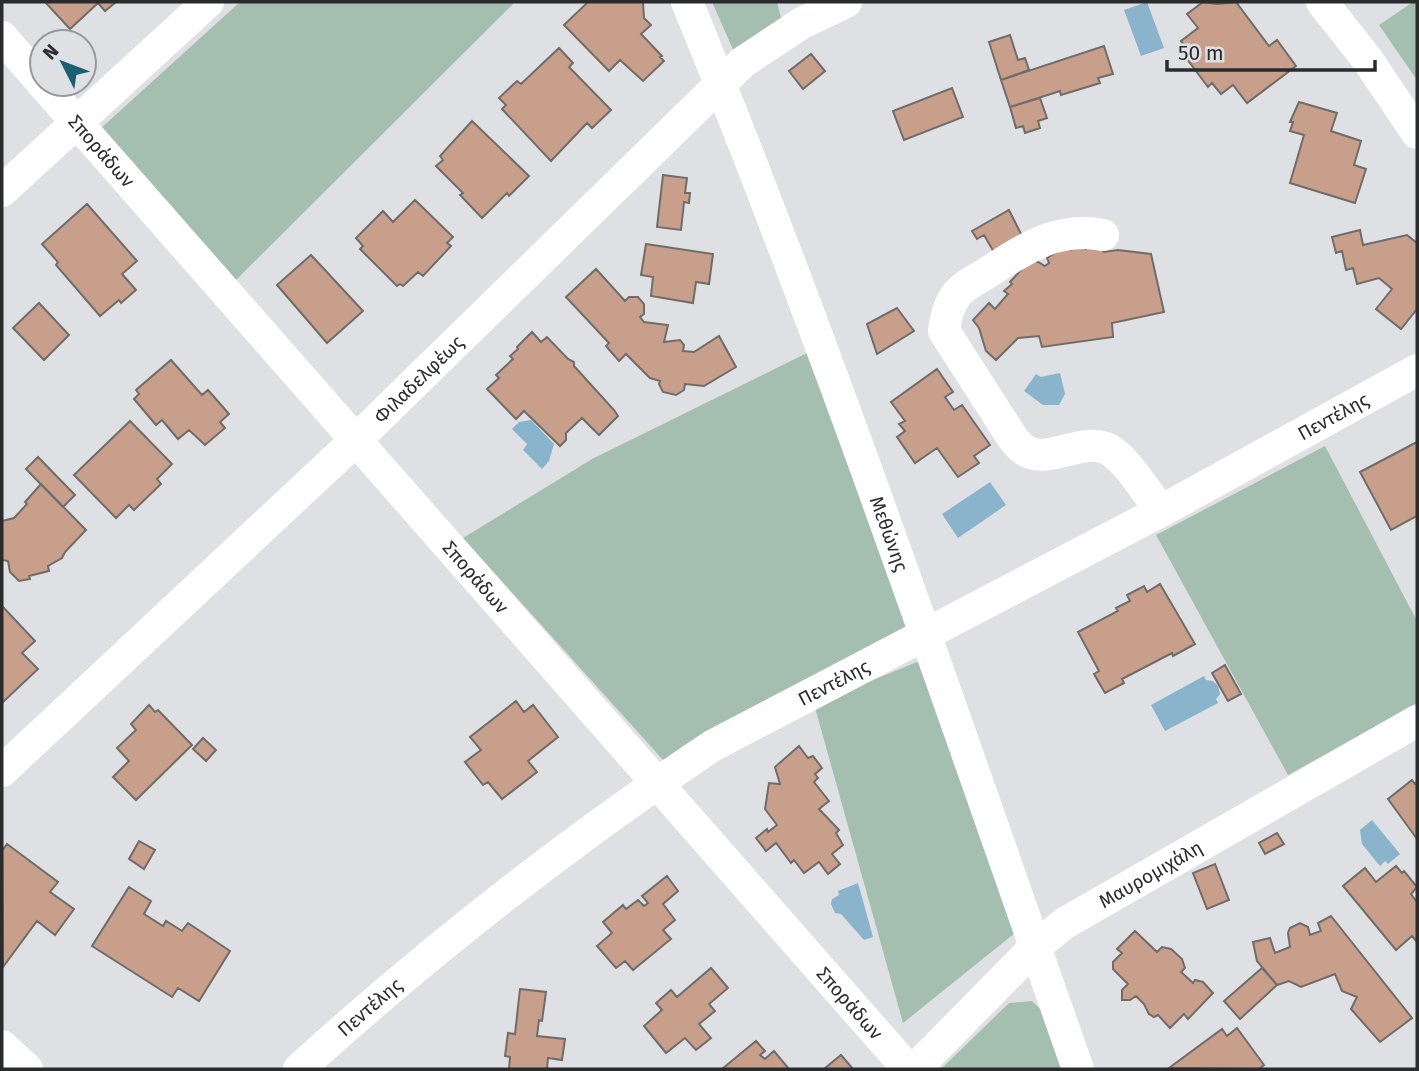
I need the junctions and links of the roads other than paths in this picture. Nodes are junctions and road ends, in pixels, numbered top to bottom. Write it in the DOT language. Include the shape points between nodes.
graph roads {
  1 [pos="208,2"];
  2 [pos="687,2"];
  3 [pos="846,2"];
  4 [pos="1322,2"];
  5 [pos="2,37"];
  6 [pos="28,66"];
  7 [pos="720,84"];
  8 [pos="56,98"];
  9 [pos="77,122"];
  10 [pos="1417,133"];
  11 [pos="2,191"];
  12 [pos="1103,235"];
  13 [pos="1417,370"];
  14 [pos="355,440"];
  15 [pos="1161,511"];
  16 [pos="927,635"];
  17 [pos="1417,721"];
  18 [pos="2,771"];
  19 [pos="657,783"];
  20 [pos="1035,947"];
  21 [pos="2,1046"];
  22 [pos="27,1069"];
  23 [pos="299,1069"];
  24 [pos="908,1069"];
  25 [pos="915,1069"];
  26 [pos="1078,1069"];
  1 -- 9 [label="street"];
  2 -- 7 [label="street, Μεθώνης"];
  3 -- 7 [label="street, Φιλαδελφέως" via="802,23 743,62"];
  4 -- 10 [label="street"];
  5 -- 6 [label="street, Σποράδων"];
  7 -- 14 [label="street, Φιλαδελφέως"];
  7 -- 16 [label="street, Μεθώνης" via="831,369"];
  8 -- 9 [label="street, Σποράδων"];
  9 -- 11 [label="street"];
  9 -- 14 [label="street, Σποράδων"];
  12 -- 15 [label="street" via="1087,232 1050,237 1028,246 958,292 948,309 944,331 1023,449 1034,455 1093,445 1108,449"];
  13 -- 15 [label="street, Πεντέλης"];
  14 -- 18 [label="street, Φιλαδελφέως"];
  14 -- 19 [label="street, Σποράδων"];
  15 -- 16 [label="street, Πεντέλης"];
  16 -- 19 [label="street, Πεντέλης" via="777,710"];
  16 -- 20 [label="street, Μεθώνης"];
  17 -- 20 [label="street, Μαυρομιχάλη" via="1106,897"];
  19 -- 23 [label="street, Πεντέλης" via="521,884 366,1008"];
  19 -- 24 [label="street, Σποράδων"];
  20 -- 25 [label="street, Μαυρομιχάλη"];
  20 -- 26 [label="street, Μεθώνης"];
  21 -- 22 [label="street"];
}
